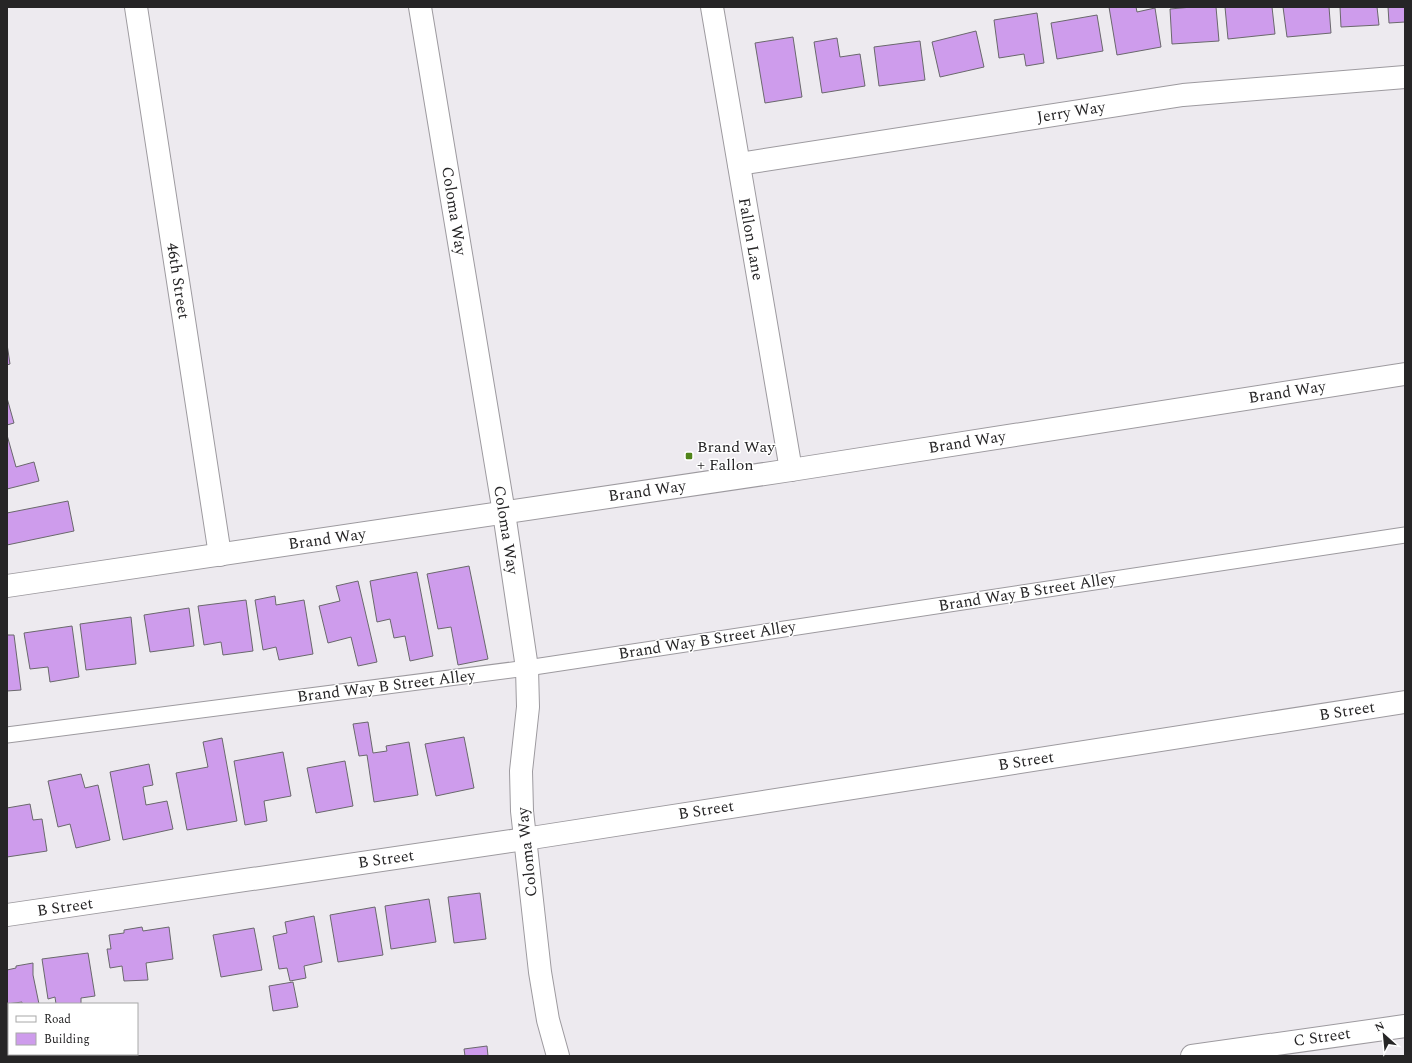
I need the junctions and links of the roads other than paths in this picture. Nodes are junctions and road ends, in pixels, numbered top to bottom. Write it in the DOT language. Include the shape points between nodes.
graph roads {
  1 [pos="136,7"];
  2 [pos="420,7"];
  3 [pos="712,7"];
  4 [pos="1405,77"];
  5 [pos="739,164"];
  6 [pos="1405,374"];
  7 [pos="791,470"];
  8 [pos="504,513"];
  9 [pos="1405,535"];
  10 [pos="220,555"];
  11 [pos="7,586"];
  12 [pos="526,668"];
  13 [pos="1405,702"];
  14 [pos="7,735"];
  15 [pos="525,839"];
  16 [pos="7,915"];
  17 [pos="1405,1026"];
  18 [pos="558,1056"];
  19 [pos="1192,1056"];
  1 -- 10 [label="street, 46th Street"];
  2 -- 8 [label="street, Coloma Way"];
  3 -- 5 [label="street, Fallon Lane"];
  4 -- 5 [label="street, Jerry Way" via="1183,95"];
  5 -- 7 [label="street, Fallon Lane"];
  6 -- 7 [label="street, Brand Way"];
  7 -- 8 [label="street, Brand Way"];
  8 -- 10 [label="street, Brand Way"];
  8 -- 12 [label="street, Coloma Way"];
  9 -- 12 [label="lane, Brand Way B Street Alley"];
  10 -- 11 [label="street, Brand Way"];
  12 -- 14 [label="lane, Brand Way B Street Alley"];
  12 -- 15 [label="street, Coloma Way" via="528,707 521,771"];
  13 -- 15 [label="street, B Street"];
  15 -- 16 [label="street, B Street"];
  15 -- 18 [label="street, Coloma Way" via="540,972 548,1020"];
  17 -- 19 [label="street, C Street"];
}
